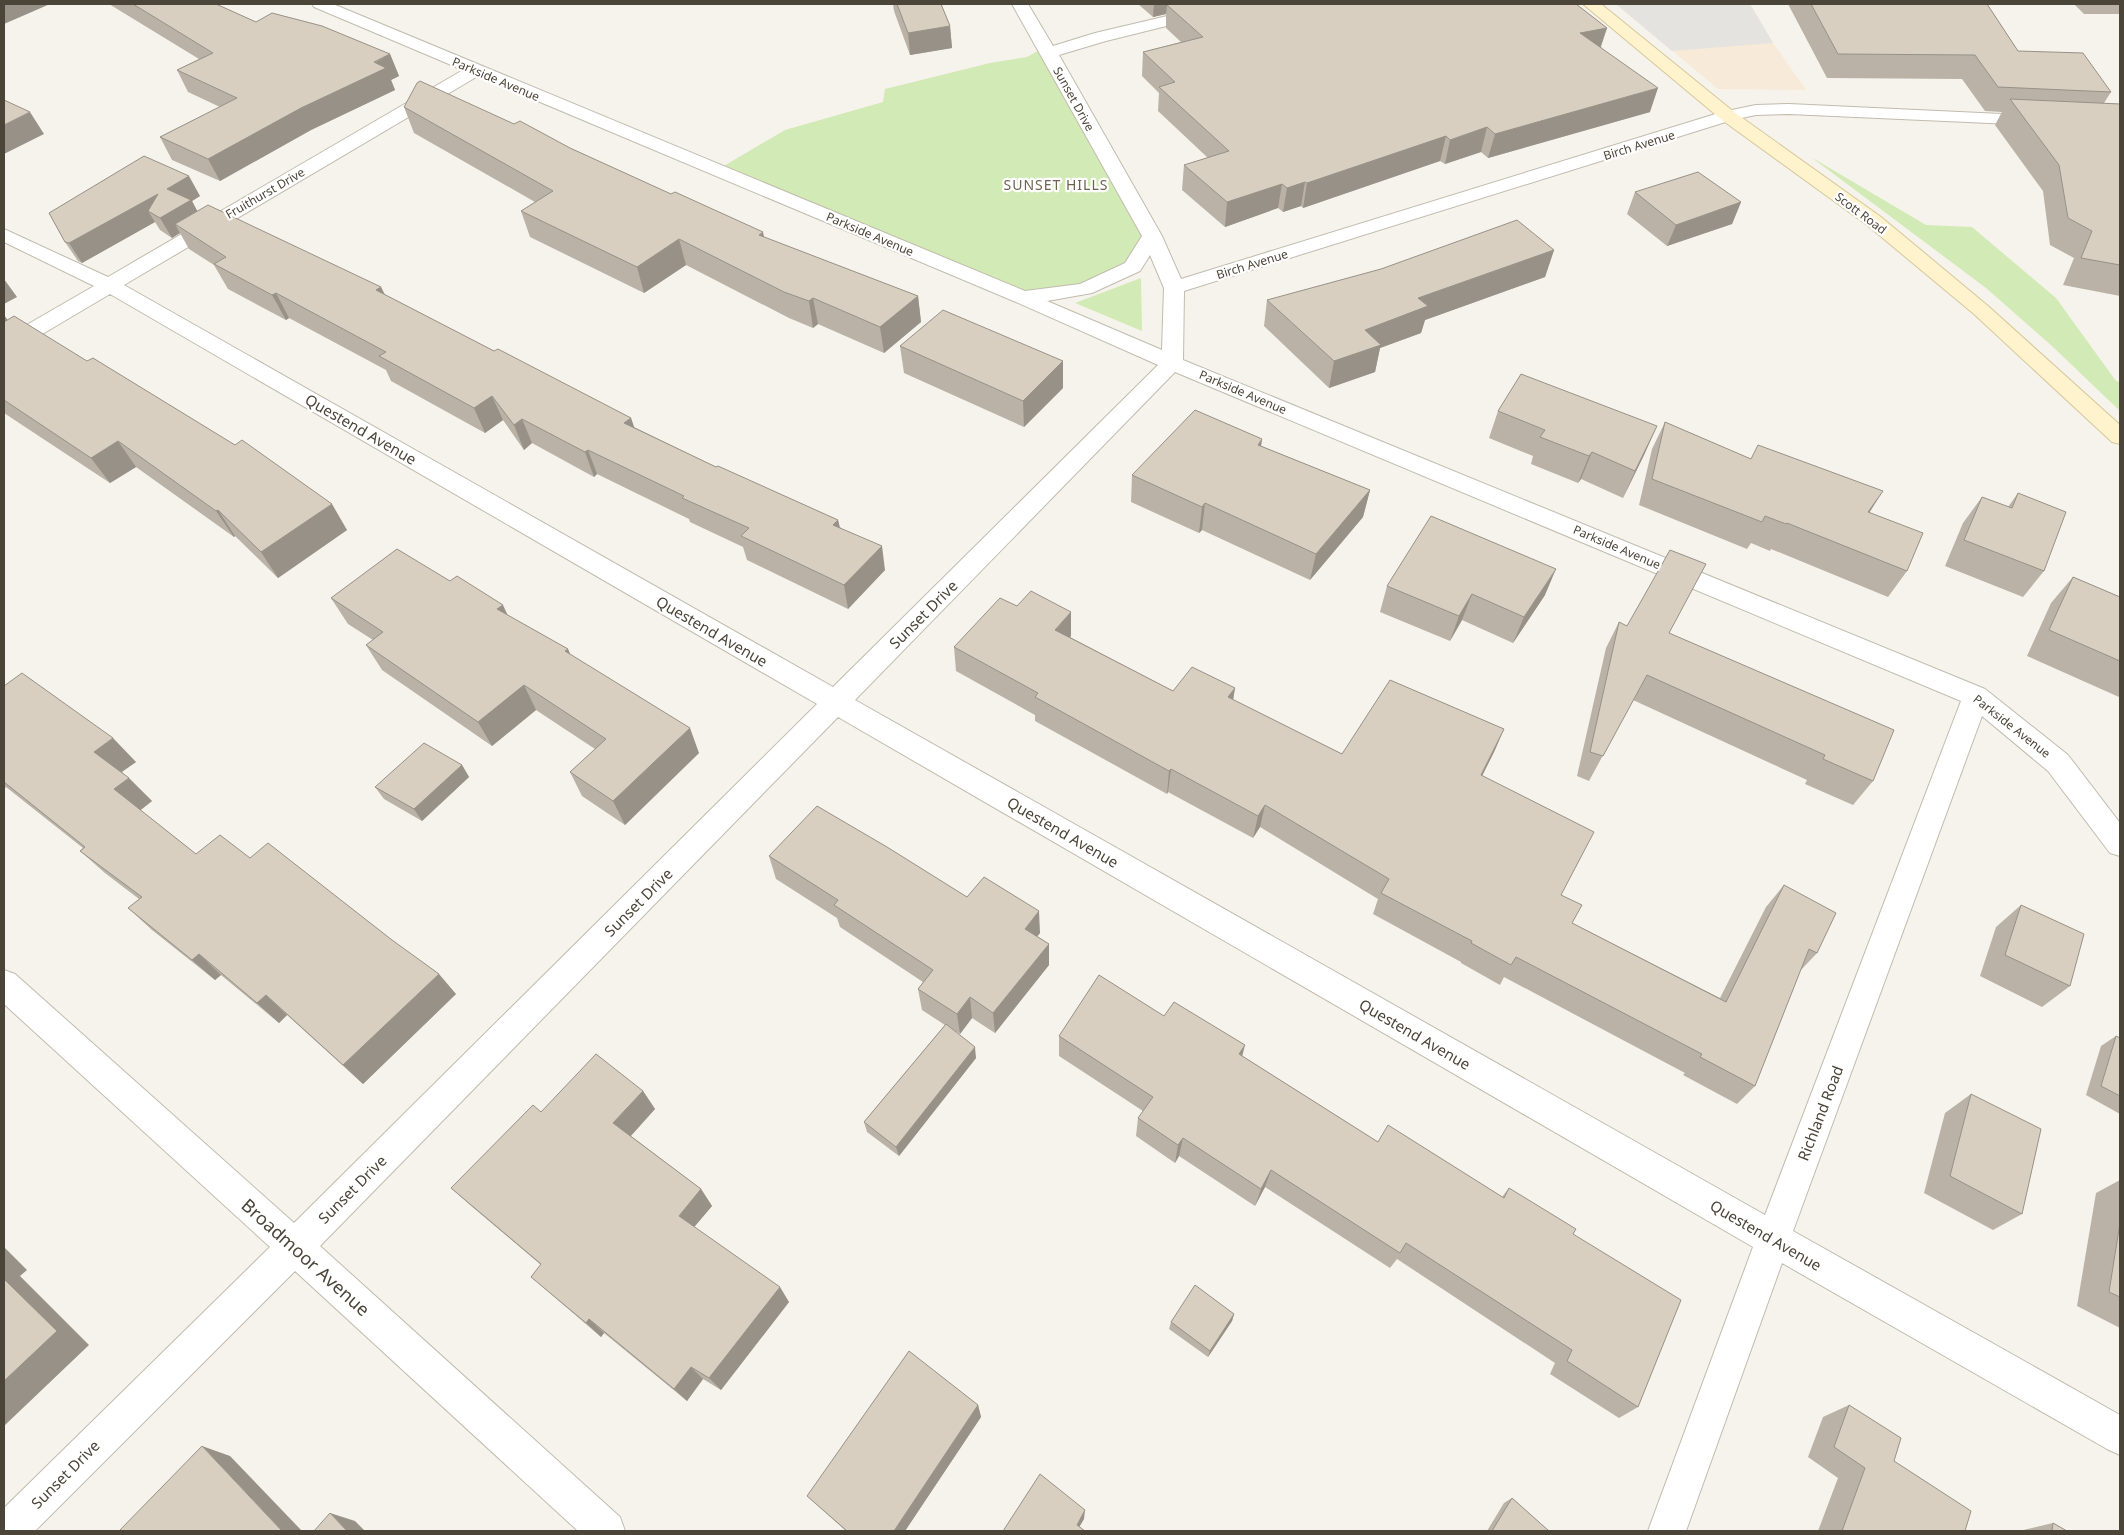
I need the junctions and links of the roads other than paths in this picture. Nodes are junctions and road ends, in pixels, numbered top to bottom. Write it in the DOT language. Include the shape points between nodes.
graph roads {
  1 [pos="320,4"];
  2 [pos="1020,4"];
  3 [pos="1237,4"];
  4 [pos="1591,4"];
  5 [pos="1049,53"];
  6 [pos="476,70"];
  7 [pos="1728,116"];
  8 [pos="2052,121"];
  9 [pos="4,235"];
  10 [pos="1152,236"];
  11 [pos="109,285"];
  12 [pos="1174,288"];
  13 [pos="1023,298"];
  14 [pos="4,347"];
  15 [pos="1172,363"];
  16 [pos="2120,437"];
  17 [pos="1976,696"];
  18 [pos="836,702"];
  19 [pos="2120,844"];
  20 [pos="4,984"];
  21 [pos="1772,1239"];
  22 [pos="295,1246"];
  23 [pos="2120,1436"];
  24 [pos="8,1531"];
  25 [pos="606,1531"];
  26 [pos="1667,1531"];
  1 -- 6 [label="street, Parkside Avenue"];
  2 -- 5 [label="street"];
  3 -- 5 [label="street, Sunset Drive"];
  4 -- 7 [label="street, Scott Road"];
  5 -- 10 [label="street, Sunset Drive"];
  6 -- 11 [label="street, Fruithurst Drive"];
  6 -- 13 [label="street, Parkside Avenue"];
  7 -- 8 [label="street, Birch Avenue" via="1756,110 1789,109"];
  7 -- 12 [label="street, Birch Avenue"];
  7 -- 16 [label="street, Scott Road" via="1874,221 1981,310"];
  9 -- 11 [label="street, Questend Avenue"];
  10 -- 12 [label="street, Sunset Drive"];
  10 -- 13 [label="street" via="1133,267 1085,290"];
  11 -- 14 [label="street, Fruithurst Drive"];
  11 -- 18 [label="street, Questend Avenue"];
  12 -- 15 [label="street, Sunset Drive"];
  13 -- 15 [label="street, Parkside Avenue"];
  15 -- 17 [label="street, Parkside Avenue"];
  15 -- 18 [label="street, Sunset Drive"];
  17 -- 19 [label="street, Parkside Avenue" via="2058,763"];
  17 -- 21 [label="street, Richland Road"];
  18 -- 21 [label="street, Questend Avenue"];
  18 -- 22 [label="street, Sunset Drive"];
  20 -- 22 [label="street, Broadmoor Avenue"];
  21 -- 23 [label="street, Questend Avenue"];
  21 -- 26 [label="street, Richland Road"];
  22 -- 24 [label="street, Sunset Drive"];
  22 -- 25 [label="street, Broadmoor Avenue"];
}
